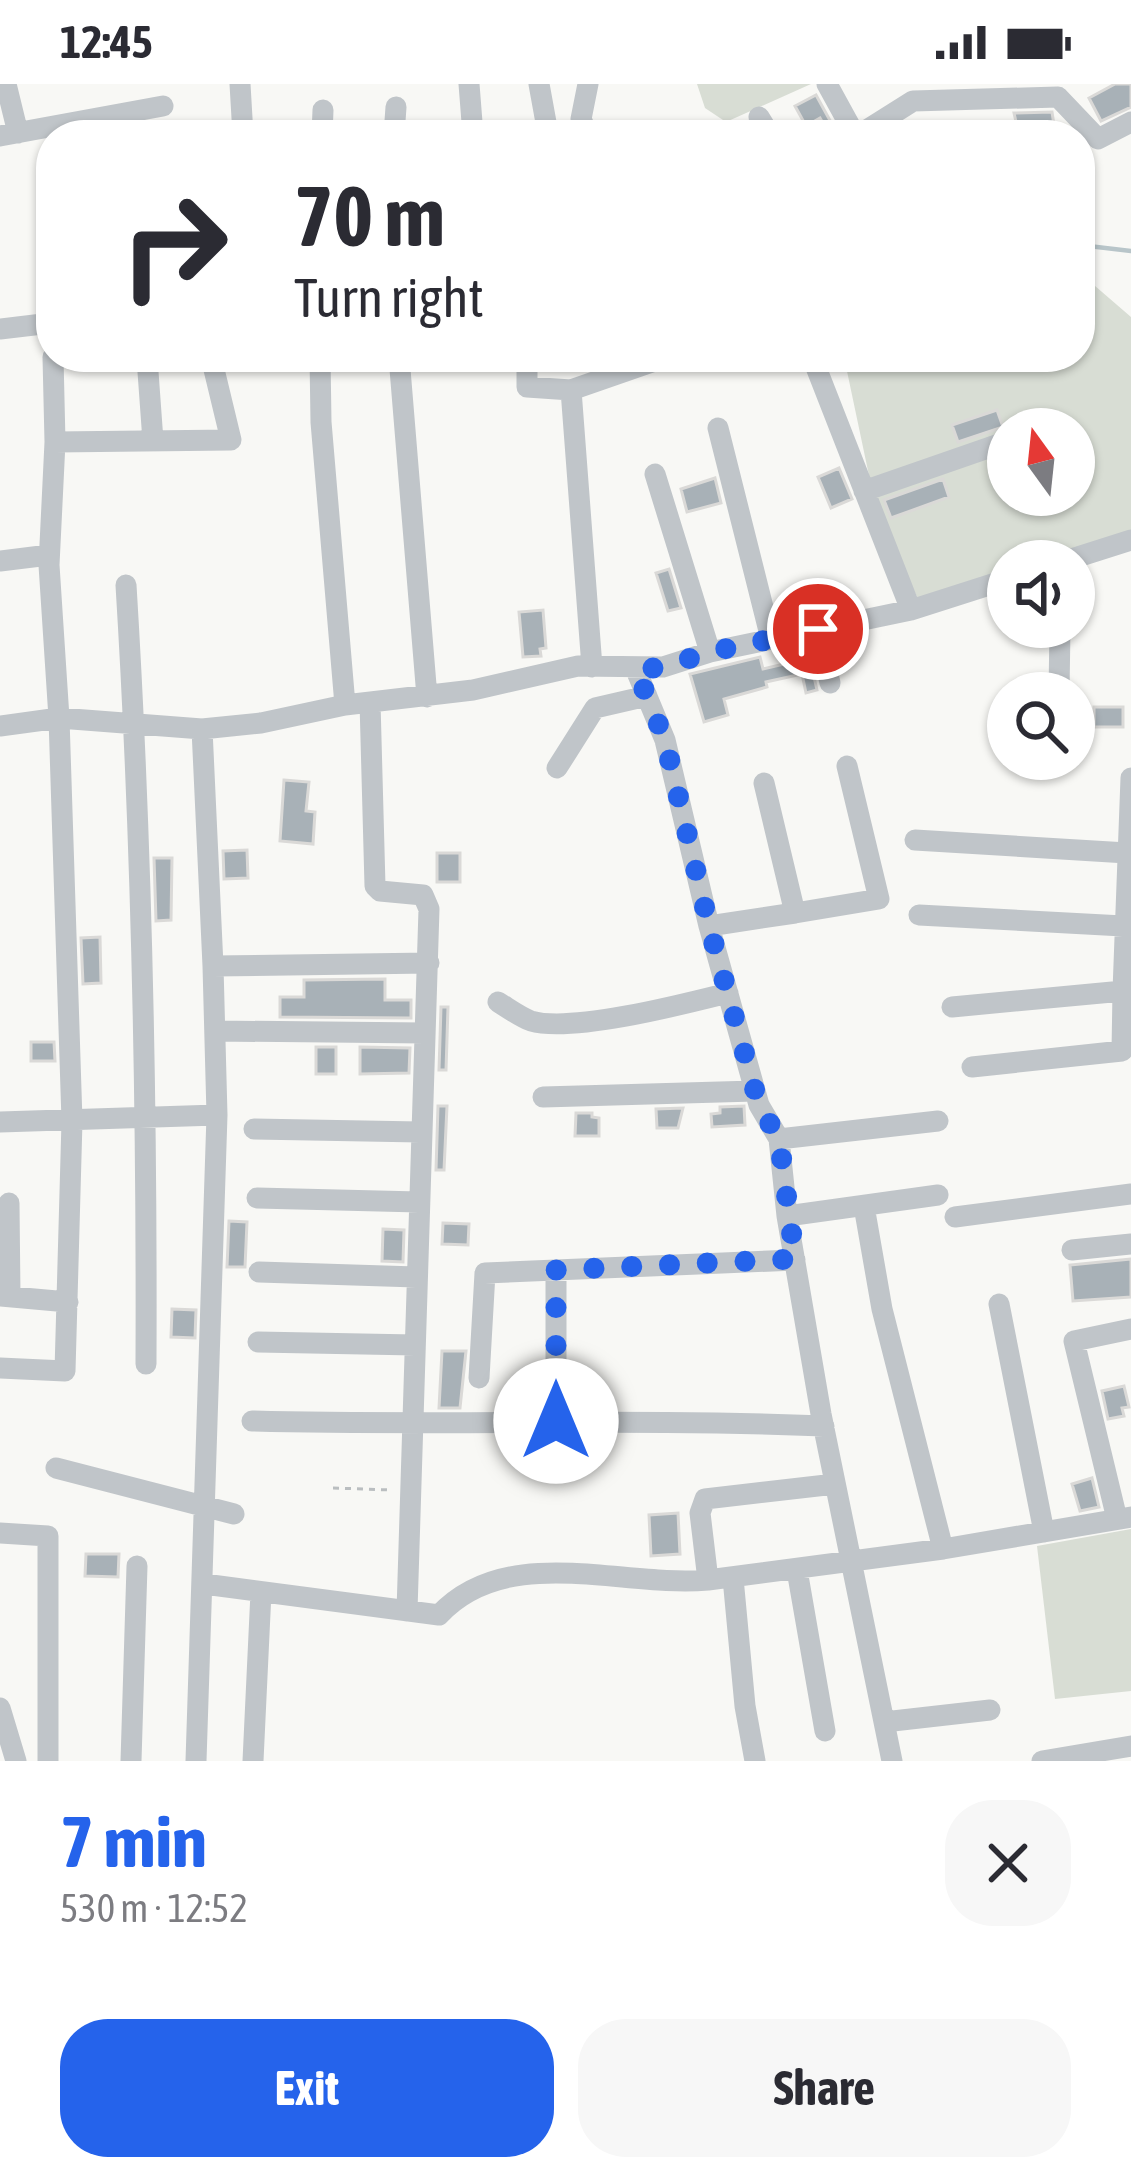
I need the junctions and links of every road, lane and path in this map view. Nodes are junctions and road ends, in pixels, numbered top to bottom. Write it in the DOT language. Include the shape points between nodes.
graph roads {
  1 [pos="6,84"];
  2 [pos="240,84"];
  3 [pos="469,84"];
  4 [pos="539,84"];
  5 [pos="589,84"];
  6 [pos="827,84"];
  7 [pos="1065,91"];
  8 [pos="163,106"];
  9 [pos="396,107"];
  10 [pos="323,110"];
  11 [pos="103,120"];
  12 [pos="242,120"];
  13 [pos="323,120"];
  14 [pos="395,120"];
  15 [pos="472,120"];
  16 [pos="546,120"];
  17 [pos="584,120"];
  18 [pos="848,120"];
  19 [pos="882,120"];
  20 [pos="1078,120"];
  21 [pos="1131,122"];
  22 [pos="9,134"];
  23 [pos="1095,142"];
  24 [pos="36,325"];
  25 [pos="0,329"];
  26 [pos="53,372"];
  27 [pos="148,372"];
  28 [pos="214,372"];
  29 [pos="320,372"];
  30 [pos="400,372"];
  31 [pos="527,372"];
  32 [pos="623,372"];
  33 [pos="818,372"];
  34 [pos="571,390"];
  35 [pos="718,428"];
  36 [pos="154,441"];
  37 [pos="55,442"];
  38 [pos="987,448"];
  39 [pos="655,474"];
  40 [pos="864,491"];
  41 [pos="1131,540"];
  42 [pos="1095,551"];
  43 [pos="49,555"];
  44 [pos="0,560"];
  45 [pos="126,585"];
  46 [pos="987,586"];
  47 [pos="911,610"];
  48 [pos="818,629"];
  49 [pos="771,639"];
  50 [pos="710,652"];
  51 [pos="592,667"];
  52 [pos="636,670"];
  53 [pos="830,683"];
  54 [pos="647,696"];
  55 [pos="427,697"];
  56 [pos="370,702"];
  57 [pos="345,705"];
  58 [pos="59,718"];
  59 [pos="135,723"];
  60 [pos="0,726"];
  61 [pos="202,729"];
  62 [pos="847,766"];
  63 [pos="557,768"];
  64 [pos="1131,778"];
  65 [pos="764,782"];
  66 [pos="915,840"];
  67 [pos="1127,853"];
  68 [pos="795,913"];
  69 [pos="919,915"];
  70 [pos="709,926"];
  71 [pos="1124,926"];
  72 [pos="1127,960"];
  73 [pos="429,963"];
  74 [pos="213,966"];
  75 [pos="1123,991"];
  76 [pos="728,994"];
  77 [pos="498,1002"];
  78 [pos="952,1007"];
  79 [pos="215,1031"];
  80 [pos="425,1033"];
  81 [pos="972,1067"];
  82 [pos="755,1091"];
  83 [pos="543,1097"];
  84 [pos="217,1115"];
  85 [pos="147,1119"];
  86 [pos="72,1121"];
  87 [pos="938,1121"];
  88 [pos="0,1122"];
  89 [pos="254,1129"];
  90 [pos="420,1132"];
  91 [pos="779,1139"];
  92 [pos="1131,1193"];
  93 [pos="938,1195"];
  94 [pos="257,1198"];
  95 [pos="419,1202"];
  96 [pos="9,1203"];
  97 [pos="864,1206"];
  98 [pos="787,1216"];
  99 [pos="955,1217"];
  100 [pos="1131,1244"];
  101 [pos="1072,1250"];
  102 [pos="795,1259"];
  103 [pos="556,1270"];
  104 [pos="259,1272"];
  105 [pos="416,1276"];
  106 [pos="5,1296"];
  107 [pos="68,1302"];
  108 [pos="999,1304"];
  109 [pos="1131,1330"];
  110 [pos="258,1342"];
  111 [pos="415,1345"];
  112 [pos="146,1364"];
  113 [pos="0,1368"];
  114 [pos="478,1378"];
  115 [pos="252,1421"];
  116 [pos="556,1421"];
  117 [pos="412,1426"];
  118 [pos="824,1426"];
  119 [pos="56,1468"];
  120 [pos="835,1484"];
  121 [pos="333,1488"];
  122 [pos="410,1490"];
  123 [pos="207,1507"];
  124 [pos="234,1514"];
  125 [pos="1124,1518"];
  126 [pos="1044,1532"];
  127 [pos="0,1533"];
  128 [pos="943,1550"];
  129 [pos="850,1562"];
  130 [pos="137,1566"];
  131 [pos="797,1570"];
  132 [pos="733,1578"];
  133 [pos="708,1580"];
  134 [pos="204,1585"];
  135 [pos="261,1592"];
  136 [pos="407,1611"];
  137 [pos="0,1708"];
  138 [pos="990,1710"];
  139 [pos="884,1722"];
  140 [pos="825,1731"];
  141 [pos="1131,1746"];
  142 [pos="16,1761"];
  143 [pos="48,1761"];
  144 [pos="131,1761"];
  145 [pos="196,1761"];
  146 [pos="253,1761"];
  147 [pos="755,1761"];
  148 [pos="892,1761"];
  149 [pos="1042,1761"];
  1 -- 22 [label="street"];
  2 -- 12 [label="street"];
  3 -- 15 [label="street"];
  4 -- 16 [label="street"];
  5 -- 17 [label="street"];
  6 -- 18 [label="street"];
  7 -- 19 [label="street" via="905,106"];
  7 -- 20 [label="street"];
  8 -- 11 [label="street"];
  9 -- 14 [label="street"];
  10 -- 13 [label="street"];
  21 -- 23 [label="street"];
  24 -- 25 [label="street"];
  26 -- 37 [label="street"];
  27 -- 36 [label="street"];
  28 -- 36 [label="street" via="230,440"];
  29 -- 57 [label="street"];
  30 -- 55 [label="street"];
  31 -- 34 [label="street" via="527,387"];
  32 -- 34 [label="street"];
  33 -- 40 [label="street"];
  34 -- 51 [label="street"];
  35 -- 49 [label="street"];
  36 -- 37 [label="street"];
  37 -- 43 [label="street"];
  38 -- 40 [label="street"];
  39 -- 50 [label="street"];
  40 -- 47 [label="street"];
  41 -- 42 [label="street"];
  43 -- 44 [label="street"];
  43 -- 58 [label="street"];
  45 -- 59 [label="street"];
  46 -- 47 [label="street"];
  47 -- 48 [label="street"];
  48 -- 49 [label="street"];
  48 -- 53 [label="street"];
  49 -- 50 [label="street"];
  50 -- 52 [label="street"];
  51 -- 52 [label="street"];
  51 -- 55 [label="street"];
  52 -- 54 [label="street"];
  54 -- 63 [label="street" via="595,708"];
  54 -- 70 [label="street"];
  55 -- 56 [label="street"];
  56 -- 57 [label="street"];
  56 -- 73 [label="street" via="375,886 427,898"];
  57 -- 61 [label="street"];
  58 -- 59 [label="street"];
  58 -- 60 [label="street"];
  58 -- 86 [label="street"];
  59 -- 61 [label="street"];
  59 -- 85 [label="street"];
  61 -- 74 [label="street"];
  62 -- 68 [label="street" via="879,898"];
  64 -- 67 [label="street"];
  65 -- 68 [label="street"];
  66 -- 67 [label="street"];
  67 -- 71 [label="street"];
  68 -- 70 [label="street"];
  69 -- 71 [label="street"];
  70 -- 76 [label="street"];
  71 -- 72 [label="street"];
  72 -- 75 [label="street"];
  73 -- 74 [label="street"];
  73 -- 80 [label="street"];
  74 -- 79 [label="street"];
  75 -- 78 [label="street"];
  75 -- 81 [label="street" via="1122,1051"];
  76 -- 77 [label="street" via="562,1023 530,1021"];
  76 -- 82 [label="street"];
  79 -- 80 [label="street"];
  79 -- 84 [label="street"];
  80 -- 90 [label="street"];
  82 -- 83 [label="street"];
  82 -- 91 [label="street"];
  84 -- 85 [label="street"];
  84 -- 123 [label="street"];
  85 -- 86 [label="street"];
  85 -- 112 [label="street"];
  86 -- 88 [label="street"];
  86 -- 107 [label="street"];
  87 -- 91 [label="street"];
  89 -- 90 [label="street"];
  90 -- 95 [label="street"];
  91 -- 98 [label="street"];
  92 -- 99 [label="street"];
  93 -- 97 [label="street"];
  94 -- 95 [label="street"];
  95 -- 105 [label="street"];
  96 -- 106 [label="street"];
  97 -- 98 [label="street"];
  97 -- 128 [label="street"];
  98 -- 102 [label="street"];
  100 -- 101 [label="street"];
  102 -- 103 [label="street"];
  102 -- 118 [label="street"];
  103 -- 114 [label="street" via="485,1273"];
  103 -- 116 [label="street"];
  104 -- 105 [label="street"];
  105 -- 111 [label="street"];
  106 -- 107 [label="street"];
  107 -- 113 [label="street" via="65,1371"];
  108 -- 126 [label="street"];
  109 -- 125 [label="street" via="1074,1341"];
  110 -- 111 [label="street"];
  111 -- 117 [label="street"];
  115 -- 117 [label="street"];
  116 -- 117 [label="street"];
  116 -- 118 [label="street"];
  117 -- 122 [label="street"];
  118 -- 120 [label="street"];
  119 -- 123 [label="street"];
  120 -- 129 [label="street"];
  120 -- 133 [label="street" via="705,1499"];
  121 -- 122 [label="path"];
  122 -- 136 [label="street"];
  123 -- 124 [label="street"];
  123 -- 134 [label="street"];
  125 -- 126 [label="street"];
  126 -- 128 [label="street"];
  127 -- 143 [label="street" via="49,1536"];
  128 -- 129 [label="street"];
  129 -- 131 [label="street"];
  129 -- 139 [label="street"];
  130 -- 144 [label="street"];
  131 -- 132 [label="street"];
  131 -- 140 [label="street"];
  132 -- 133 [label="street"];
  132 -- 147 [label="street"];
  133 -- 136 [label="street" via="541,1573 490,1582 440,1615"];
  134 -- 135 [label="street"];
  134 -- 145 [label="street"];
  135 -- 136 [label="street"];
  135 -- 146 [label="street"];
  137 -- 142 [label="street"];
  138 -- 139 [label="street"];
  139 -- 148 [label="street"];
  141 -- 149 [label="street"];
}
